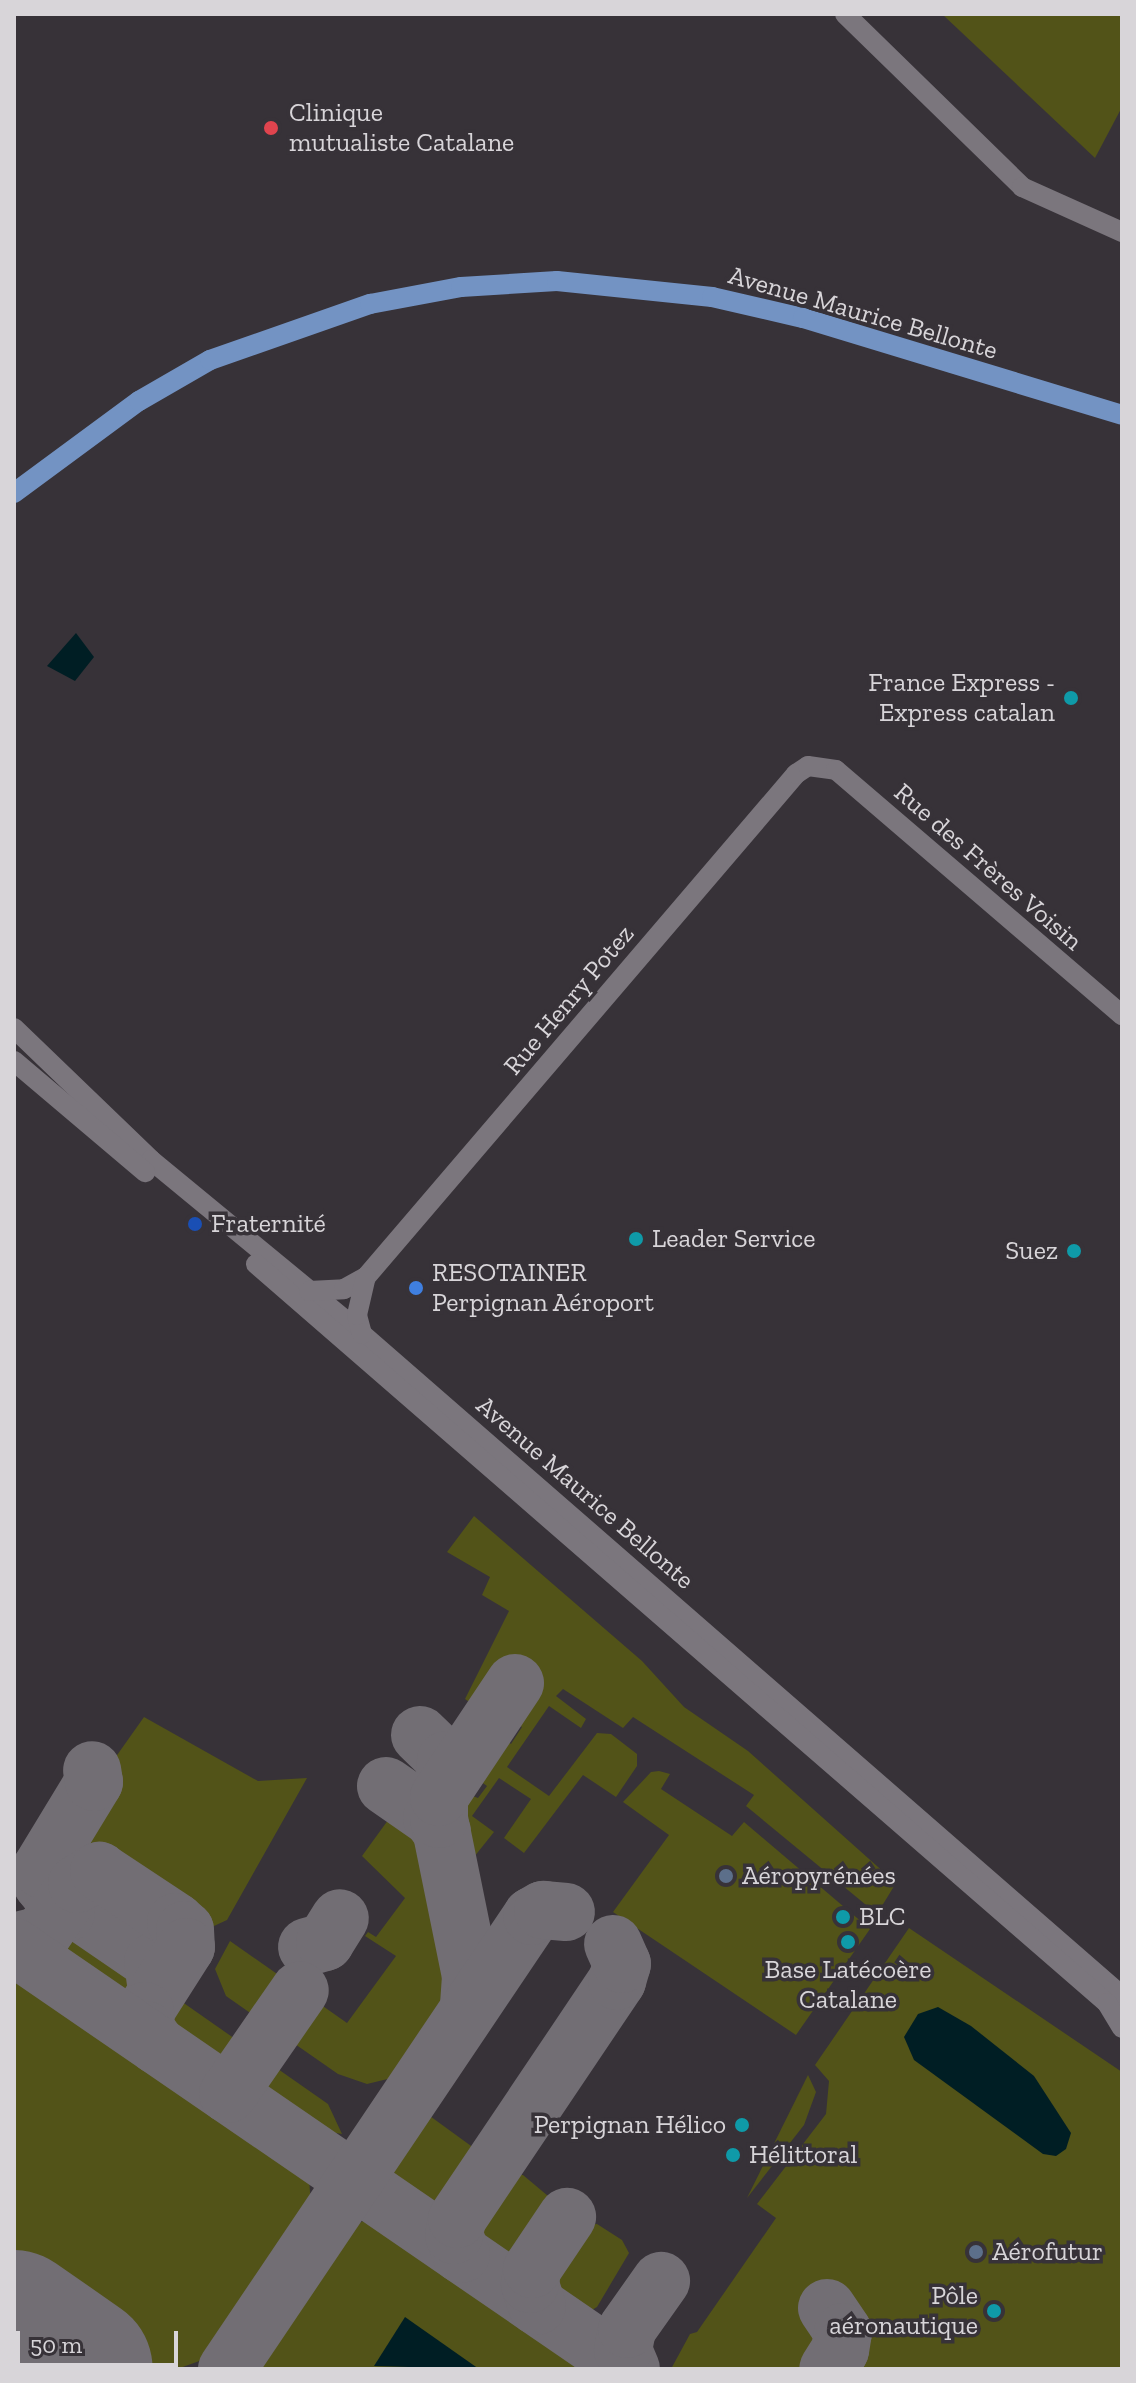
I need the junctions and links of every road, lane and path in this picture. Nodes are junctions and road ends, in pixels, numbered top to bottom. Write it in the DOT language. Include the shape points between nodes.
graph roads {
  1 [pos="845,14"];
  2 [pos="1122,232"];
  3 [pos="1122,415"];
  4 [pos="14,493"];
  5 [pos="817,763"];
  6 [pos="1122,1015"];
  7 [pos="14,1028"];
  8 [pos="14,1061"];
  9 [pos="366,1277"];
  10 [pos="309,1291"];
  11 [pos="362,1334"];
  12 [pos="1122,1996"];
  13 [pos="1122,2028"];
  1 -- 2 [label="street" via="1022,187"];
  3 -- 4 [label="main road, Avenue Maurice Bellonte" via="803,318 712,297 557,281 461,287 370,304 210,360 139,401"];
  5 -- 6 [label="street, Rue des Frères Voisin" via="836,770"];
  5 -- 9 [label="street, Rue Henry Potez" via="796,774"];
  7 -- 10 [label="street, Avenue Maurice Bellonte" via="151,1160"];
  8 -- 13 [label="street, Avenue Maurice Bellonte" via="1107,2003"];
  9 -- 10 [label="street" via="344,1289"];
  9 -- 11 [label="street" via="357,1315"];
  10 -- 11 [label="street, Avenue Maurice Bellonte"];
  11 -- 12 [label="street, Avenue Maurice Bellonte"];
}
